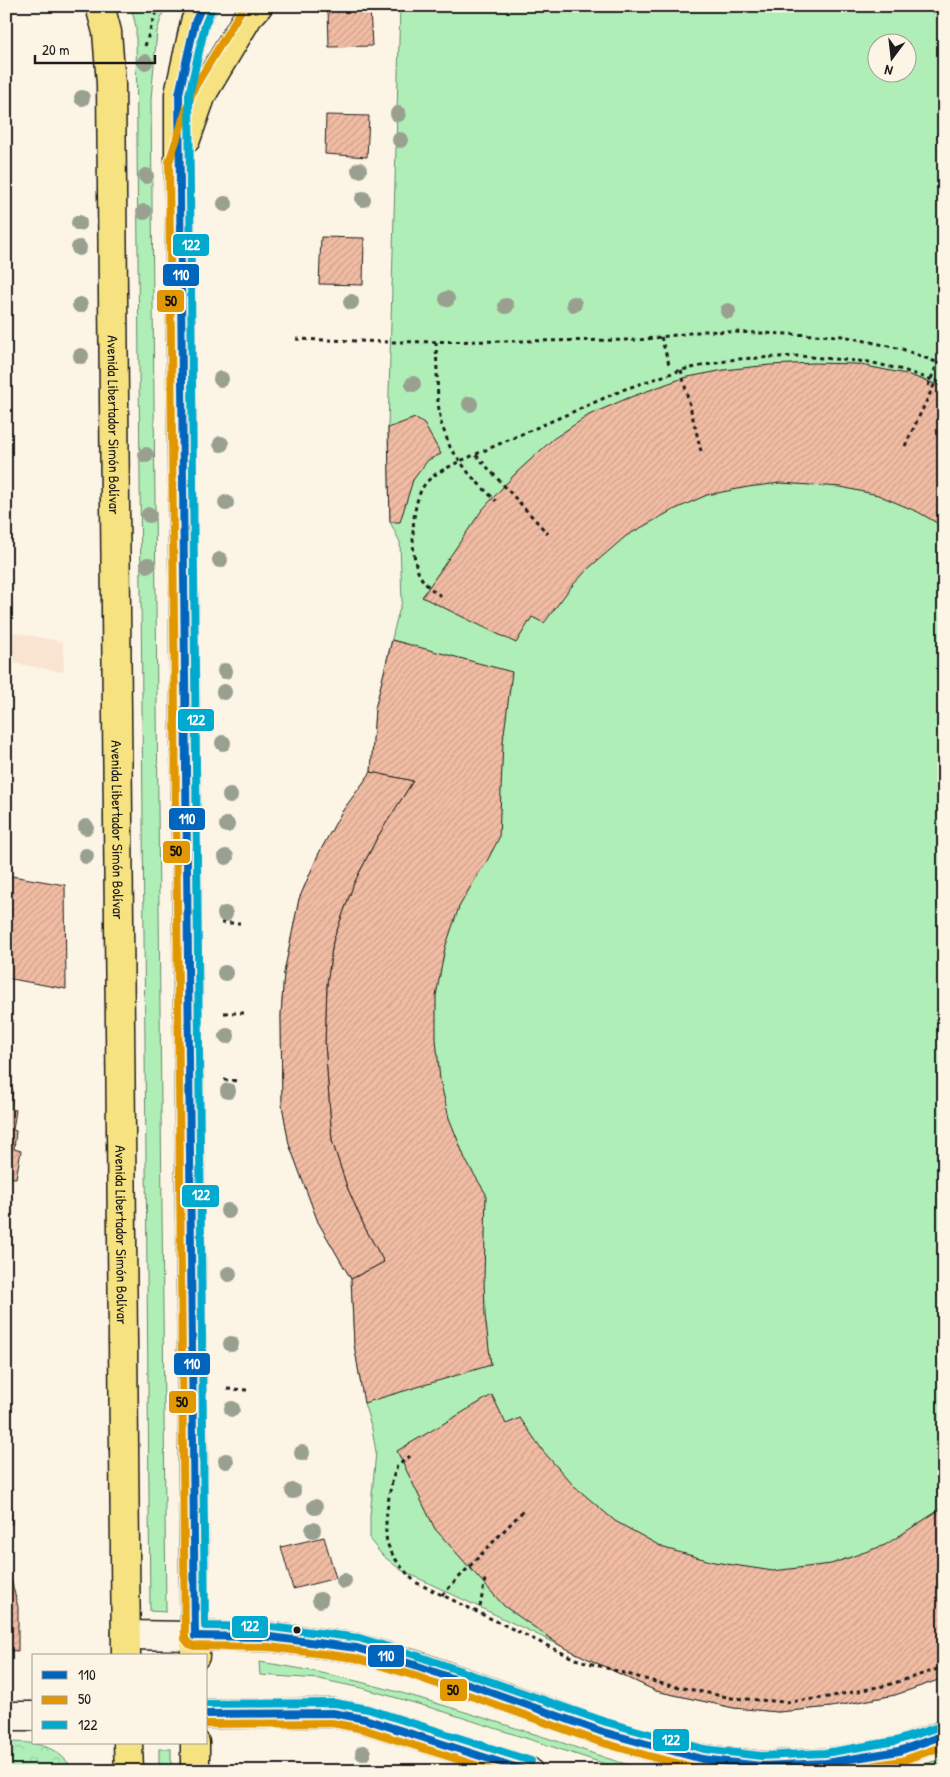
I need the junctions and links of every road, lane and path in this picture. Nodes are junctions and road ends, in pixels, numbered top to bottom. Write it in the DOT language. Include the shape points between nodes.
graph roads {
  1 [pos="100,6"];
  2 [pos="158,6"];
  3 [pos="202,6"];
  4 [pos="258,6"];
  5 [pos="145,54"];
  6 [pos="178,162"];
  7 [pos="661,337"];
  8 [pos="296,339"];
  9 [pos="436,342"];
  10 [pos="938,362"];
  11 [pos="669,364"];
  12 [pos="944,364"];
  13 [pos="681,370"];
  14 [pos="936,381"];
  15 [pos="944,384"];
  16 [pos="928,386"];
  17 [pos="905,446"];
  18 [pos="701,451"];
  19 [pos="476,455"];
  20 [pos="496,501"];
  21 [pos="548,534"];
  22 [pos="441,596"];
  23 [pos="410,1456"];
  24 [pos="523,1511"];
  25 [pos="485,1579"];
  26 [pos="442,1594"];
  27 [pos="480,1607"];
  28 [pos="126,1646"];
  29 [pos="195,1646"];
  30 [pos="944,1667"];
  31 [pos="208,1714"];
  32 [pos="6,1716"];
  33 [pos="32,1716"];
  34 [pos="944,1734"];
  35 [pos="128,1744"];
  36 [pos="195,1744"];
  37 [pos="129,1771"];
  38 [pos="195,1771"];
  39 [pos="528,1771"];
  1 -- 28 [label="main road, Avenida Libertador Simón Bolívar" via="107,32 111,84"];
  2 -- 5 [label="path"];
  3 -- 6 [label="main road" via="195,22 179,94"];
  4 -- 6 [label="main road" via="248,17 202,94"];
  6 -- 29 [label="main road"];
  7 -- 9 [label="path" via="639,340"];
  7 -- 10 [label="path" via="705,331 843,336 902,348"];
  7 -- 11 [label="path"];
  8 -- 9 [label="path"];
  9 -- 20 [label="path" via="438,403 450,447 470,475"];
  10 -- 12 [label="path"];
  10 -- 16 [label="path"];
  13 -- 14 [label="path, bridge" via="736,359 799,356 870,362"];
  13 -- 18 [label="path"];
  13 -- 19 [label="path, bridge" via="625,389"];
  14 -- 15 [label="path, bridge"];
  14 -- 17 [label="path"];
  19 -- 21 [label="path"];
  19 -- 22 [label="path, bridge" via="434,475 423,487 417,504 414,559 428,588"];
  23 -- 26 [label="path, bridge" via="397,1467 391,1488 387,1543 396,1561 415,1582"];
  24 -- 26 [label="path, bridge"];
  25 -- 27 [label="path"];
  26 -- 30 [label="path, bridge" via="575,1659 659,1683 732,1698 786,1702 823,1698 888,1685"];
  28 -- 29 [label="main road"];
  29 -- 34 [label="main road" via="270,1637 356,1648 654,1747 702,1759 761,1766 826,1763 899,1750"];
  31 -- 39 [label="main road" via="332,1713 365,1719"];
  32 -- 33 [label="main road"];
  35 -- 37 [label="main road"];
  36 -- 38 [label="main road"];
}
